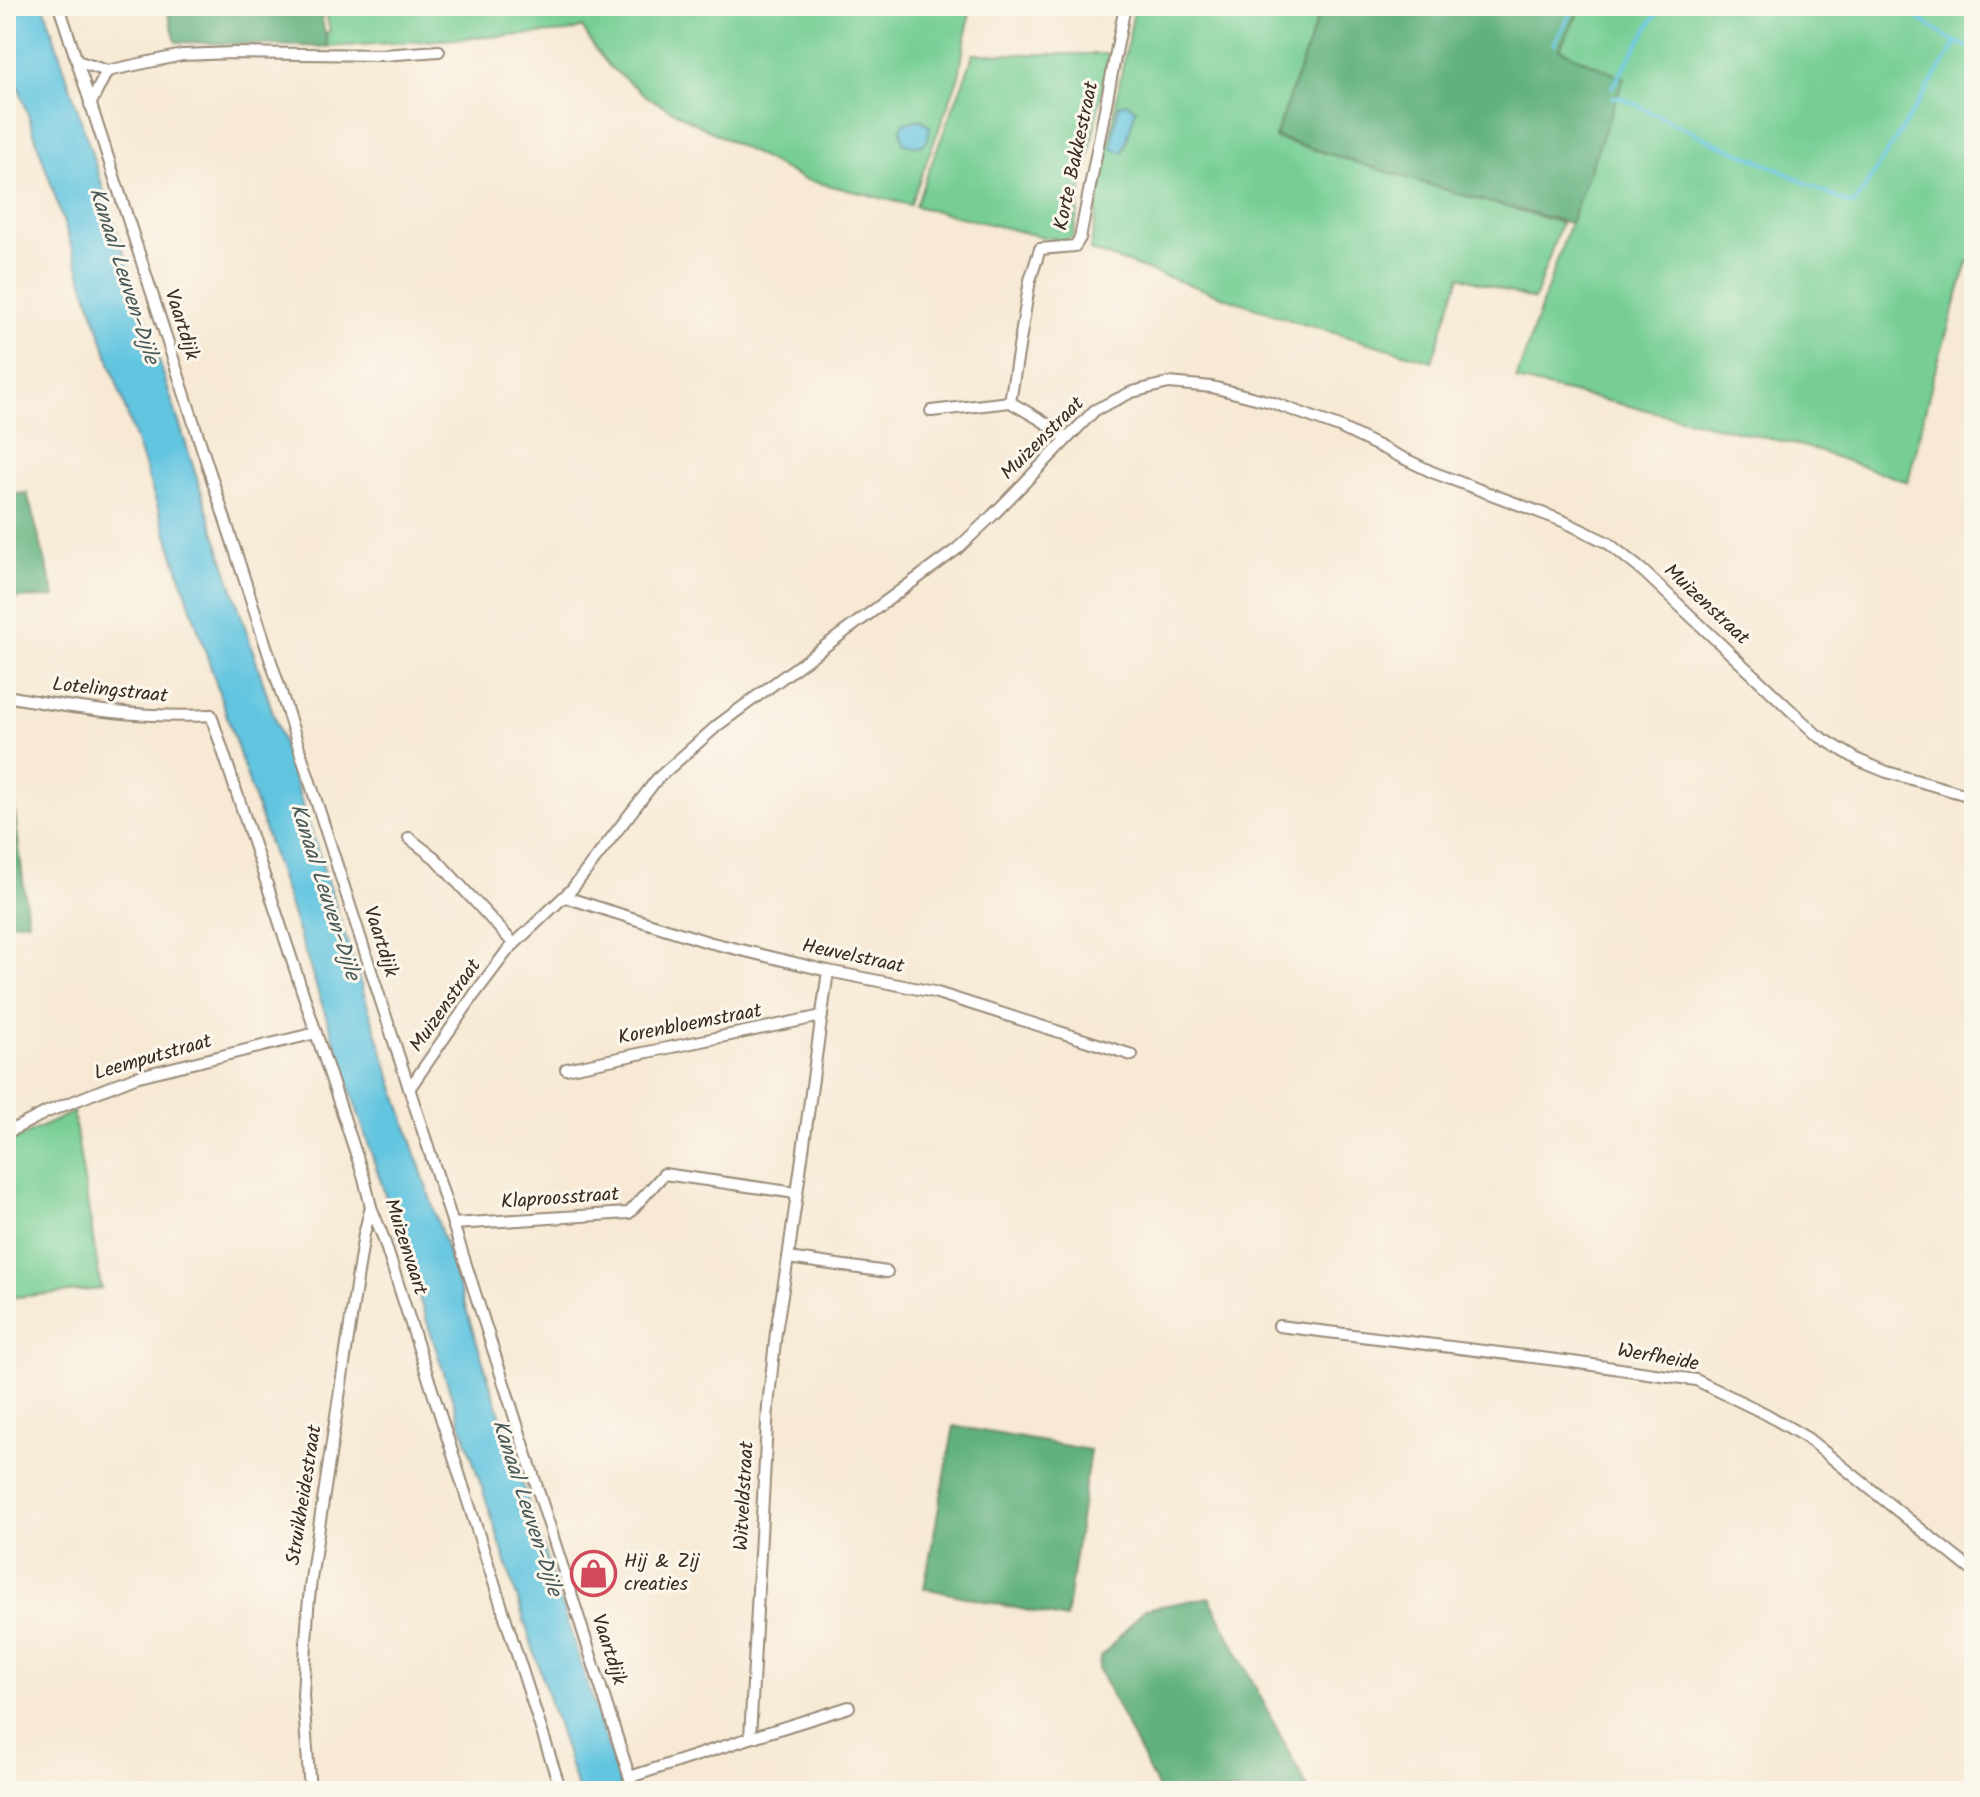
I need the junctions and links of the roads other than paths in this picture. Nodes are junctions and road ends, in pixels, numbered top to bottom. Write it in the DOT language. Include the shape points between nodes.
graph roads {
  1 [pos="59,6"];
  2 [pos="1125,6"];
  3 [pos="439,51"];
  4 [pos="77,61"];
  5 [pos="107,71"];
  6 [pos="90,105"];
  7 [pos="1010,402"];
  8 [pos="931,411"];
  9 [pos="1067,438"];
  10 [pos="6,696"];
  11 [pos="211,715"];
  12 [pos="1974,797"];
  13 [pos="409,838"];
  14 [pos="565,897"];
  15 [pos="514,944"];
  16 [pos="828,971"];
  17 [pos="822,1016"];
  18 [pos="316,1033"];
  19 [pos="1132,1055"];
  20 [pos="566,1069"];
  21 [pos="409,1089"];
  22 [pos="6,1133"];
  23 [pos="796,1193"];
  24 [pos="371,1207"];
  25 [pos="453,1224"];
  26 [pos="788,1258"];
  27 [pos="887,1272"];
  28 [pos="1279,1326"];
  29 [pos="1974,1572"];
  30 [pos="849,1707"];
  31 [pos="750,1738"];
  32 [pos="630,1777"];
  33 [pos="310,1791"];
  34 [pos="561,1791"];
  35 [pos="634,1791"];
  1 -- 4 [label="street, Vaartdijk"];
  2 -- 7 [label="street, Korte Bakkestraat" via="1082,233 1075,246 1040,249 1036,256"];
  3 -- 5 [label="street" via="182,55"];
  4 -- 5 [label="street"];
  4 -- 6 [label="street, Vaartdijk"];
  5 -- 6 [label="street"];
  6 -- 21 [label="street, Vaartdijk"];
  7 -- 8 [label="street"];
  7 -- 9 [label="street"];
  9 -- 12 [label="street, Muizenstraat" via="1095,410 1132,392 1169,383 1271,402 1339,427 1432,472 1608,543 1817,735 1860,761 1908,780"];
  9 -- 14 [label="street, Muizenstraat" via="957,549 718,725 657,779"];
  10 -- 11 [label="street, Lotelingstraat" via="138,713"];
  11 -- 18 [label="street, Muizenvaart"];
  13 -- 15 [label="street" via="435,858"];
  14 -- 15 [label="street, Muizenstraat"];
  14 -- 16 [label="street, Heuvelstraat" via="708,942"];
  15 -- 21 [label="street, Muizenstraat"];
  16 -- 17 [label="street, Witveldstraat"];
  16 -- 19 [label="street, Heuvelstraat" via="934,992"];
  17 -- 20 [label="street, Korenbloemstraat"];
  17 -- 23 [label="street, Witveldstraat"];
  18 -- 22 [label="street, Leemputstraat" via="135,1077"];
  18 -- 24 [label="street, Muizenvaart"];
  21 -- 25 [label="street, Vaartdijk"];
  23 -- 25 [label="street, Klaproosstraat" via="664,1174 629,1213"];
  23 -- 26 [label="street, Witveldstraat"];
  24 -- 33 [label="street, Struikheidestraat" via="311,1579 303,1695"];
  24 -- 34 [label="street, Muizenvaart"];
  25 -- 32 [label="street, Vaartdijk"];
  26 -- 27 [label="street"];
  26 -- 31 [label="street, Witveldstraat" via="768,1406"];
  28 -- 29 [label="street, Werfheide" via="1696,1380 1807,1438"];
  30 -- 31 [label="street"];
  31 -- 32 [label="street"];
  32 -- 35 [label="street, Vaartdijk"];
}
